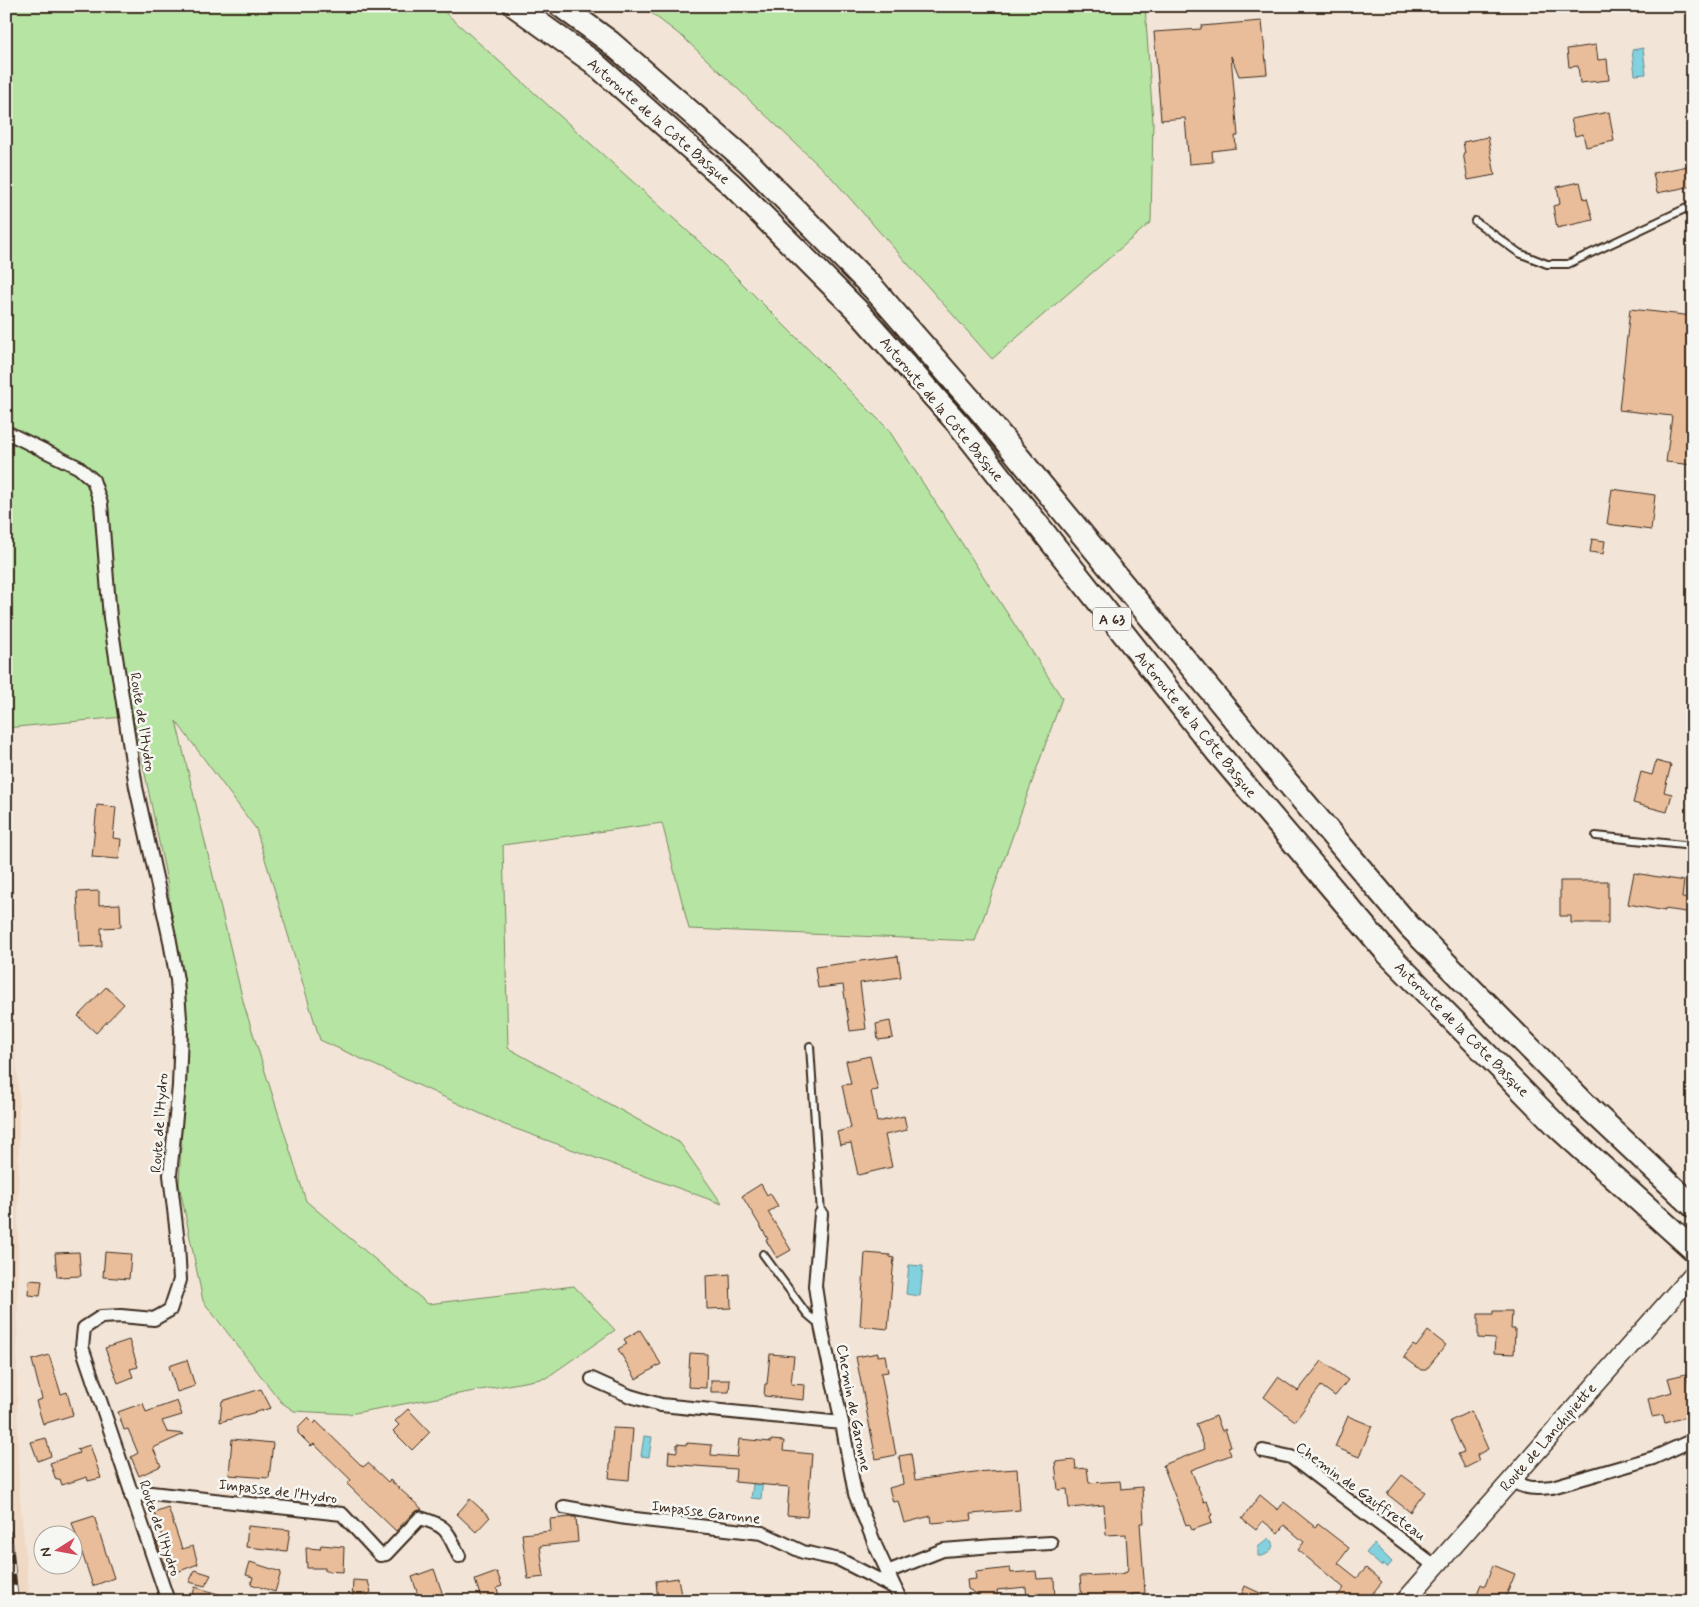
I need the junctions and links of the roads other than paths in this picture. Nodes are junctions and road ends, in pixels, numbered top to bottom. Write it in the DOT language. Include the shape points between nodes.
graph roads {
  1 [pos="515,6"];
  2 [pos="561,6"];
  3 [pos="1693,205"];
  4 [pos="1475,221"];
  5 [pos="6,432"];
  6 [pos="1596,836"];
  7 [pos="1693,846"];
  8 [pos="810,1046"];
  9 [pos="1693,1206"];
  10 [pos="822,1214"];
  11 [pos="1693,1249"];
  12 [pos="763,1254"];
  13 [pos="1693,1274"];
  14 [pos="821,1326"];
  15 [pos="592,1379"];
  16 [pos="842,1423"];
  17 [pos="1693,1440"];
  18 [pos="1263,1452"];
  19 [pos="1511,1480"];
  20 [pos="131,1496"];
  21 [pos="564,1507"];
  22 [pos="1051,1543"];
  23 [pos="459,1556"];
  24 [pos="1435,1566"];
  25 [pos="887,1572"];
  26 [pos="895,1588"];
  27 [pos="168,1601"];
  28 [pos="901,1601"];
  29 [pos="1405,1601"];
  1 -- 11 [label="highway, Autoroute de la Côte Basque / A 63" via="593,62 732,185 857,310 960,426 1218,752 1388,954 1559,1128"];
  2 -- 9 [label="highway, Autoroute de la Côte Basque / A 63" via="610,42 749,163 874,289 983,414 1410,927 1590,1109"];
  3 -- 4 [label="lane" via="1568,264 1547,264 1519,253"];
  5 -- 20 [label="street, Route de l'Hydro" via="78,467 93,480 101,504 110,618 136,786 176,980 181,1031 170,1175 180,1280 170,1310 154,1319 101,1317 84,1328 82,1347"];
  6 -- 7 [label="lane"];
  8 -- 10 [label="lane"];
  10 -- 14 [label="street, Chemin de Garonne" via="816,1286"];
  12 -- 14 [label="lane" via="807,1314"];
  13 -- 19 [label="street, Route de Lanchipiette"];
  14 -- 16 [label="street, Chemin de Garonne"];
  15 -- 16 [label="street" via="630,1396 662,1405"];
  16 -- 25 [label="street, Chemin de Garonne" via="855,1494"];
  17 -- 19 [label="street" via="1653,1458 1552,1487 1535,1489"];
  18 -- 24 [label="street, Chemin de Gauffreteau" via="1292,1457"];
  19 -- 24 [label="street, Route de Lanchipiette"];
  20 -- 23 [label="street, Impasse de l'Hydro" via="151,1493 342,1514 380,1555 386,1554 420,1518 439,1524 448,1533"];
  20 -- 27 [label="street, Route de l'Hydro"];
  21 -- 26 [label="street, Impasse Garonne" via="626,1518 762,1533 803,1552 840,1560"];
  22 -- 25 [label="street" via="943,1550"];
  24 -- 29 [label="street, Route de Lanchipiette"];
  25 -- 26 [label="street, Chemin de Garonne"];
  26 -- 28 [label="street, Chemin de Garonne"];
}
